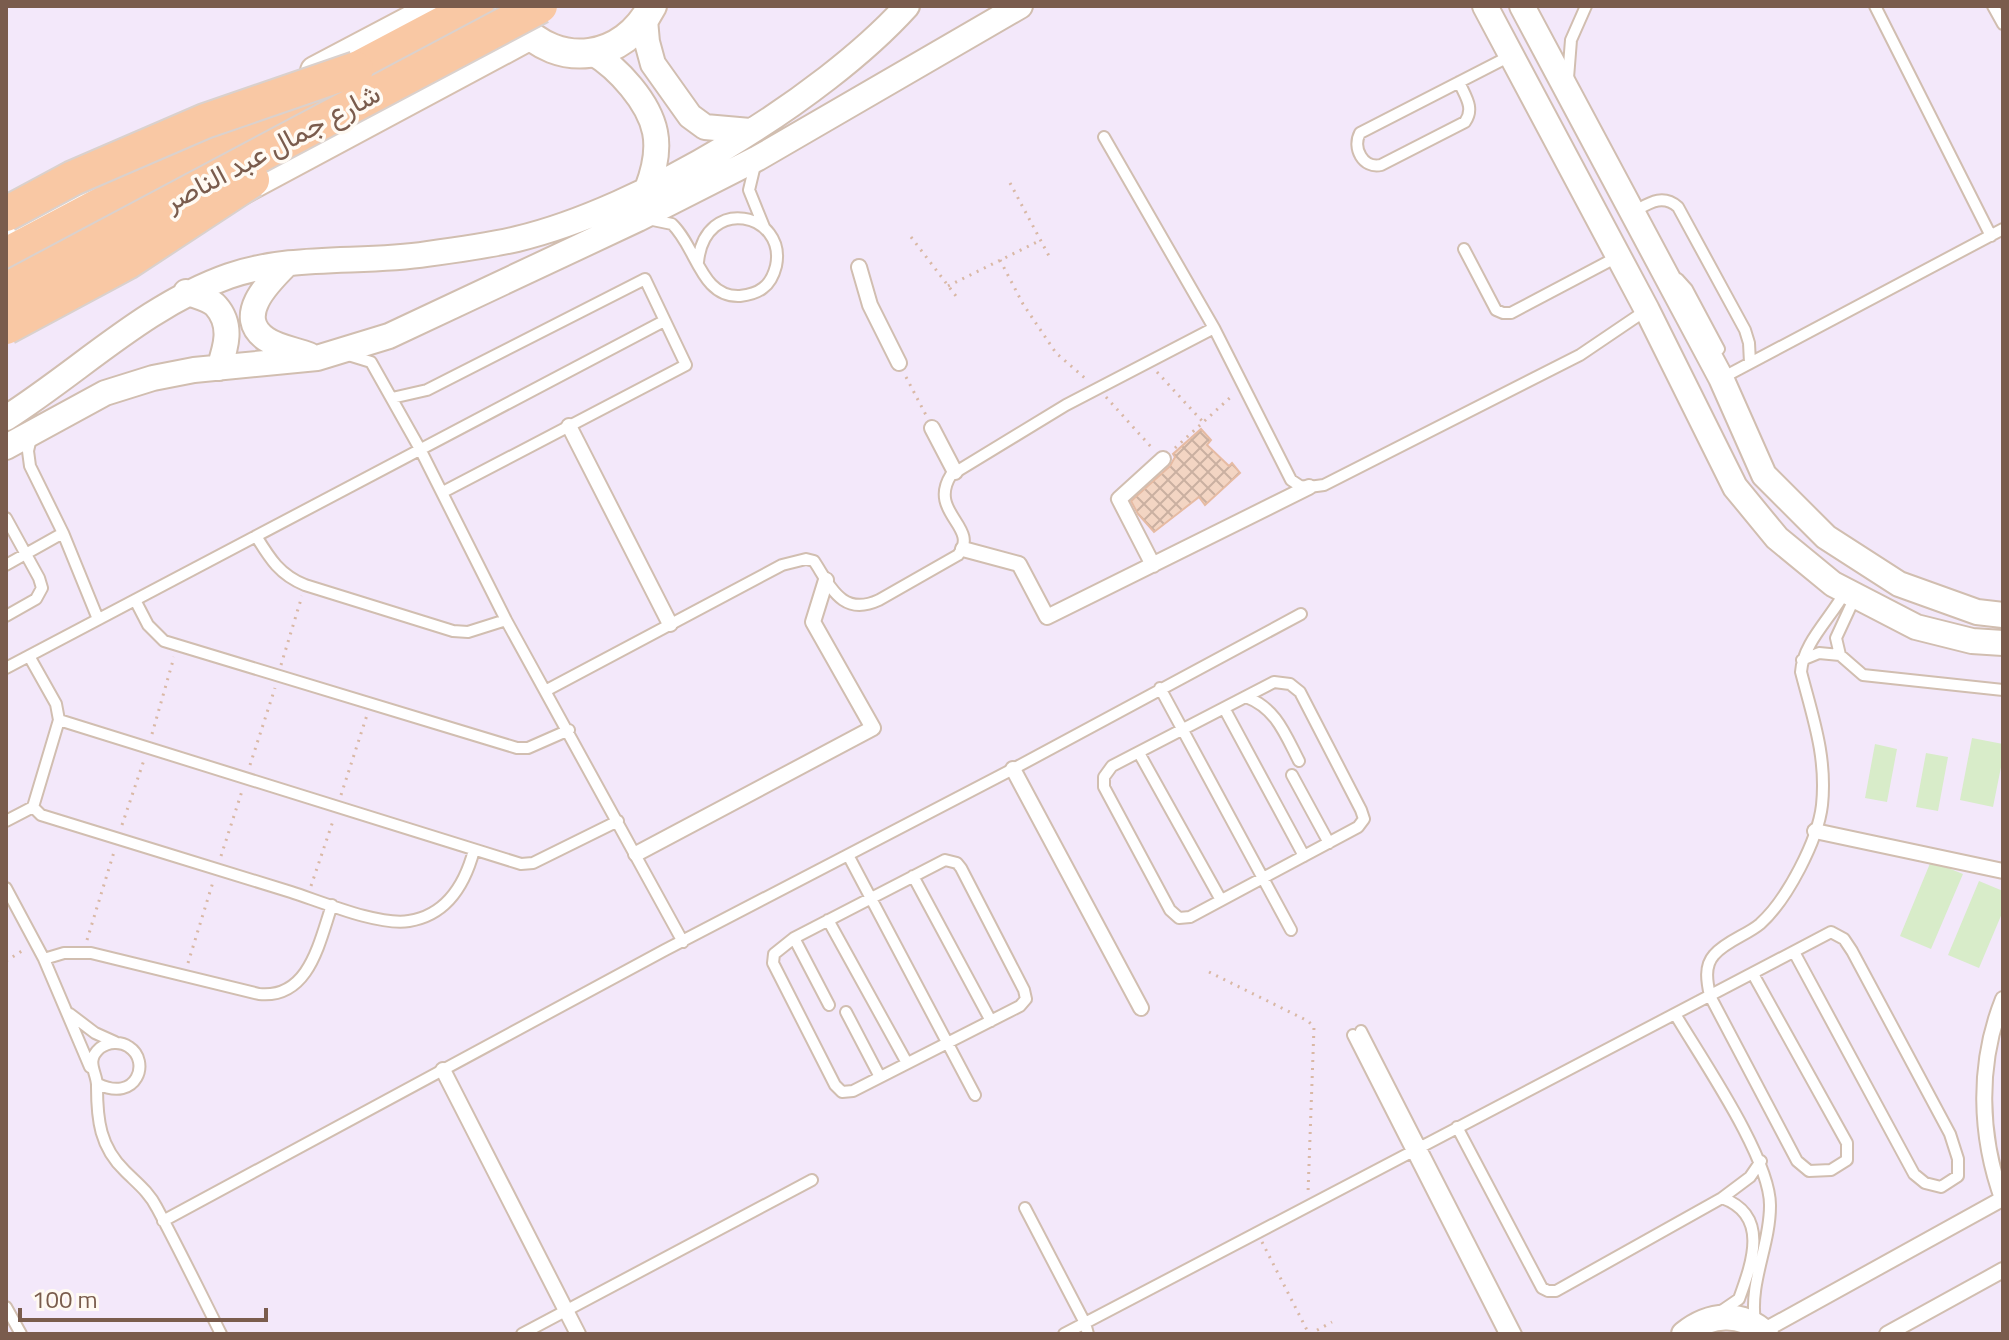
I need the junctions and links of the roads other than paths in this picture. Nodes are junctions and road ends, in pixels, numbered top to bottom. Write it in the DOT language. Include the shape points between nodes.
graph roads {
  1 [pos="438,6"];
  2 [pos="476,6"];
  3 [pos="507,6"];
  4 [pos="907,6"];
  5 [pos="1020,6"];
  6 [pos="1485,6"];
  7 [pos="1586,6"];
  8 [pos="1875,6"];
  9 [pos="1993,6"];
  10 [pos="1524,7"];
  11 [pos="648,13"];
  12 [pos="534,21"];
  13 [pos="2003,24"];
  14 [pos="593,53"];
  15 [pos="1512,56"];
  16 [pos="365,81"];
  17 [pos="1459,82"];
  18 [pos="1570,95"];
  19 [pos="750,131"];
  20 [pos="1104,137"];
  21 [pos="758,158"];
  22 [pos="647,189"];
  23 [pos="1633,212"];
  24 [pos="6,214"];
  25 [pos="638,219"];
  26 [pos="764,227"];
  27 [pos="2003,229"];
  28 [pos="6,235"];
  29 [pos="1991,236"];
  30 [pos="1464,249"];
  31 [pos="6,255"];
  32 [pos="1617,257"];
  33 [pos="698,262"];
  34 [pos="287,264"];
  35 [pos="859,267"];
  36 [pos="1664,272"];
  37 [pos="6,290"];
  38 [pos="186,292"];
  39 [pos="1647,310"];
  40 [pos="6,316"];
  41 [pos="664,321"];
  42 [pos="6,327"];
  43 [pos="1214,328"];
  44 [pos="389,336"];
  45 [pos="1719,349"];
  46 [pos="326,355"];
  47 [pos="371,362"];
  48 [pos="899,363"];
  49 [pos="1750,363"];
  50 [pos="219,368"];
  51 [pos="1721,378"];
  52 [pos="392,398"];
  53 [pos="6,418"];
  54 [pos="569,426"];
  55 [pos="932,428"];
  56 [pos="32,432"];
  57 [pos="6,447"];
  58 [pos="420,449"];
  59 [pos="1163,459"];
  60 [pos="955,472"];
  61 [pos="1309,487"];
  62 [pos="443,492"];
  63 [pos="6,518"];
  64 [pos="63,533"];
  65 [pos="256,536"];
  66 [pos="963,549"];
  67 [pos="27,554"];
  68 [pos="6,565"];
  69 [pos="1153,565"];
  70 [pos="826,580"];
  71 [pos="1851,593"];
  72 [pos="135,600"];
  73 [pos="1301,614"];
  74 [pos="2003,615"];
  75 [pos="6,616"];
  76 [pos="98,619"];
  77 [pos="506,620"];
  78 [pos="670,624"];
  79 [pos="2003,643"];
  80 [pos="1840,655"];
  81 [pos="29,656"];
  82 [pos="1802,660"];
  83 [pos="6,668"];
  84 [pos="1160,688"];
  85 [pos="547,690"];
  86 [pos="2003,690"];
  87 [pos="1246,697"];
  88 [pos="1224,708"];
  89 [pos="59,720"];
  90 [pos="569,730"];
  91 [pos="1183,730"];
  92 [pos="1139,753"];
  93 [pos="1299,761"];
  94 [pos="1013,769"];
  95 [pos="1292,775"];
  96 [pos="33,807"];
  97 [pos="6,821"];
  98 [pos="618,821"];
  99 [pos="1815,831"];
  100 [pos="1329,843"];
  101 [pos="474,850"];
  102 [pos="636,854"];
  103 [pos="848,855"];
  104 [pos="1304,856"];
  105 [pos="2003,871"];
  106 [pos="913,876"];
  107 [pos="1263,878"];
  108 [pos="6,888"];
  109 [pos="871,898"];
  110 [pos="1221,900"];
  111 [pos="332,905"];
  112 [pos="828,920"];
  113 [pos="1291,930"];
  114 [pos="794,938"];
  115 [pos="683,942"];
  116 [pos="1794,952"];
  117 [pos="44,959"];
  118 [pos="1753,974"];
  119 [pos="1710,996"];
  120 [pos="2003,999"];
  121 [pos="829,1005"];
  122 [pos="1141,1008"];
  123 [pos="67,1012"];
  124 [pos="846,1012"];
  125 [pos="1675,1014"];
  126 [pos="991,1021"];
  127 [pos="1357,1033"];
  128 [pos="115,1042"];
  129 [pos="947,1043"];
  130 [pos="907,1063"];
  131 [pos="443,1070"];
  132 [pos="91,1072"];
  133 [pos="880,1077"];
  134 [pos="98,1084"];
  135 [pos="975,1095"];
  136 [pos="1457,1127"];
  137 [pos="1417,1147"];
  138 [pos="1761,1161"];
  139 [pos="812,1180"];
  140 [pos="1722,1198"];
  141 [pos="2002,1200"];
  142 [pos="1025,1208"];
  143 [pos="163,1221"];
  144 [pos="2003,1270"];
  145 [pos="6,1307"];
  146 [pos="566,1311"];
  147 [pos="1086,1328"];
  148 [pos="1690,1329"];
  149 [pos="1762,1330"];
  150 [pos="21,1334"];
  151 [pos="221,1334"];
  152 [pos="522,1334"];
  153 [pos="578,1334"];
  154 [pos="1064,1334"];
  155 [pos="1095,1334"];
  156 [pos="1505,1334"];
  157 [pos="1516,1334"];
  158 [pos="1887,1334"];
  1 -- 28 [label="main road"];
  2 -- 16 [label="highway, شارع جمال عبد الناصر"];
  3 -- 12 [label="main road" via="513,18"];
  4 -- 19 [label="street" via="839,68"];
  5 -- 21 [label="street"];
  6 -- 15 [label="street"];
  7 -- 18 [label="lane" via="1571,40"];
  8 -- 29 [label="lane"];
  9 -- 13 [label="lane"];
  10 -- 18 [label="street"];
  11 -- 14 [label="main road" via="622,42"];
  11 -- 19 [label="street" via="653,64 690,116 705,127"];
  12 -- 14 [label="main road" via="549,48"];
  12 -- 16 [label="highway, شارع جمال عبد الناصر, bridge"];
  12 -- 40 [label="main road"];
  14 -- 22 [label="street" via="626,78 655,130 655,168"];
  15 -- 17 [label="lane"];
  15 -- 32 [label="street"];
  16 -- 24 [label="highway, bridge" via="205,121 73,178"];
  16 -- 31 [label="highway, شارع جمال عبد الناصر, bridge"];
  16 -- 37 [label="highway, شارع جمال عبد الناصر, bridge"];
  16 -- 42 [label="highway, bridge" via="245,185 127,262"];
  17 -- 17 [label="lane" via="1360,133 1357,147 1366,164 1381,165 1465,122 1470,107"];
  18 -- 23 [label="street"];
  19 -- 22 [label="street"];
  20 -- 43 [label="lane"];
  21 -- 25 [label="street"];
  21 -- 26 [label="lane" via="749,190"];
  22 -- 34 [label="street" via="590,216 517,239 423,255"];
  23 -- 36 [label="street"];
  23 -- 49 [label="lane" via="1660,200 1678,207 1745,330"];
  25 -- 33 [label="lane" via="672,224"];
  25 -- 44 [label="street"];
  26 -- 33 [label="lane" via="734,218 719,222 700,246"];
  26 -- 33 [label="lane" via="778,257 774,274 749,295 716,290"];
  27 -- 29 [label="lane"];
  29 -- 49 [label="lane"];
  30 -- 32 [label="lane" via="1496,310 1503,313"];
  32 -- 39 [label="street"];
  34 -- 38 [label="street"];
  34 -- 46 [label="street" via="262,288 252,311 256,327 265,339"];
  35 -- 48 [label="street" via="870,305"];
  36 -- 45 [label="lane" via="1687,289"];
  36 -- 51 [label="street"];
  38 -- 50 [label="street" via="215,304 226,324 227,345"];
  38 -- 53 [label="street"];
  39 -- 61 [label="lane" via="1580,355 1324,485"];
  39 -- 71 [label="street" via="1735,487 1777,538"];
  41 -- 52 [label="lane" via="645,279 427,390"];
  41 -- 54 [label="lane" via="686,365"];
  41 -- 58 [label="lane"];
  43 -- 60 [label="lane" via="1066,405"];
  43 -- 61 [label="lane" via="1291,480"];
  44 -- 46 [label="street"];
  44 -- 47 [label="lane"];
  46 -- 47 [label="lane"];
  46 -- 50 [label="street"];
  47 -- 52 [label="lane"];
  49 -- 51 [label="lane"];
  50 -- 56 [label="street" via="153,378 105,393"];
  51 -- 74 [label="street" via="1764,475 1826,537 1899,584 1977,612"];
  52 -- 58 [label="lane"];
  54 -- 62 [label="lane"];
  54 -- 78 [label="street"];
  55 -- 60 [label="street"];
  56 -- 57 [label="street"];
  56 -- 64 [label="lane" via="30,466"];
  58 -- 62 [label="lane"];
  58 -- 65 [label="lane"];
  59 -- 69 [label="street" via="1119,499"];
  60 -- 66 [label="lane" via="943,494 963,534"];
  61 -- 69 [label="street"];
  62 -- 77 [label="lane"];
  63 -- 67 [label="lane"];
  64 -- 67 [label="lane"];
  64 -- 76 [label="lane"];
  65 -- 72 [label="lane"];
  65 -- 77 [label="lane" via="276,568 305,585 453,631 468,632"];
  66 -- 69 [label="street" via="1019,564 1047,617"];
  66 -- 70 [label="lane" via="869,605 838,599"];
  67 -- 68 [label="lane"];
  67 -- 75 [label="lane" via="42,588 36,599"];
  70 -- 78 [label="lane" via="814,561 795,561"];
  70 -- 102 [label="street" via="813,622 873,728"];
  71 -- 79 [label="street" via="1916,627"];
  71 -- 80 [label="lane" via="1836,638"];
  71 -- 82 [label="lane" via="1808,645"];
  72 -- 76 [label="lane"];
  72 -- 90 [label="lane" via="155,635 178,646 517,748"];
  73 -- 84 [label="lane"];
  76 -- 81 [label="lane"];
  77 -- 85 [label="lane"];
  78 -- 85 [label="lane"];
  80 -- 82 [label="lane" via="1819,653"];
  80 -- 86 [label="lane" via="1863,675"];
  81 -- 83 [label="lane"];
  81 -- 89 [label="lane" via="56,704"];
  82 -- 99 [label="lane" via="1823,752 1822,806"];
  84 -- 91 [label="lane"];
  84 -- 94 [label="lane"];
  85 -- 90 [label="lane"];
  87 -- 88 [label="lane"];
  87 -- 93 [label="lane" via="1272,712"];
  87 -- 100 [label="lane" via="1274,682 1300,692 1364,814 1358,827"];
  88 -- 91 [label="lane"];
  88 -- 104 [label="lane"];
  89 -- 96 [label="lane"];
  89 -- 101 [label="lane"];
  90 -- 98 [label="lane"];
  91 -- 92 [label="lane"];
  91 -- 107 [label="lane"];
  92 -- 110 [label="lane"];
  92 -- 110 [label="lane" via="1109,769 1104,787 1170,910 1184,919"];
  94 -- 103 [label="lane"];
  94 -- 122 [label="street"];
  95 -- 100 [label="lane"];
  96 -- 97 [label="lane"];
  96 -- 111 [label="lane" via="41,815"];
  98 -- 101 [label="lane" via="533,863 508,862"];
  98 -- 102 [label="lane"];
  99 -- 105 [label="street"];
  99 -- 119 [label="lane" via="1799,873 1762,923 1714,955 1708,967"];
  100 -- 104 [label="lane"];
  101 -- 111 [label="lane" via="460,887 446,905 422,918 390,921"];
  102 -- 115 [label="lane"];
  103 -- 109 [label="lane"];
  103 -- 115 [label="lane"];
  104 -- 107 [label="lane"];
  106 -- 109 [label="lane"];
  106 -- 126 [label="lane"];
  106 -- 126 [label="lane" via="945,860 961,868 1026,995 1023,1003"];
  107 -- 110 [label="lane"];
  107 -- 113 [label="lane"];
  108 -- 117 [label="lane"];
  109 -- 112 [label="lane"];
  109 -- 129 [label="lane"];
  111 -- 117 [label="lane" via="301,979 276,994 83,952"];
  112 -- 114 [label="lane"];
  112 -- 130 [label="lane"];
  114 -- 121 [label="lane"];
  114 -- 133 [label="lane" via="776,950 773,963 835,1085 848,1093"];
  115 -- 131 [label="lane"];
  116 -- 116 [label="lane" via="1831,932 1844,939 1950,1134 1958,1176 1941,1187 1914,1174"];
  116 -- 118 [label="lane"];
  117 -- 123 [label="lane"];
  118 -- 119 [label="lane"];
  118 -- 119 [label="lane" via="1847,1143 1847,1160 1831,1170 1809,1171 1797,1161"];
  119 -- 125 [label="lane"];
  120 -- 141 [label="street" via="1986,1062 1984,1106 1988,1149"];
  123 -- 128 [label="lane"];
  123 -- 132 [label="lane"];
  124 -- 133 [label="lane"];
  125 -- 136 [label="lane"];
  125 -- 138 [label="lane"];
  126 -- 129 [label="lane"];
  127 -- 137 [label="lane"];
  128 -- 132 [label="lane" via="93,1058"];
  128 -- 134 [label="lane" via="130,1047 139,1060 138,1076 128,1088 112,1091"];
  129 -- 130 [label="lane"];
  129 -- 135 [label="lane"];
  130 -- 133 [label="lane"];
  131 -- 143 [label="lane"];
  131 -- 146 [label="street"];
  132 -- 134 [label="lane"];
  134 -- 143 [label="lane" via="96,1112 106,1147 151,1197"];
  136 -- 137 [label="lane"];
  136 -- 140 [label="lane" via="1548,1291"];
  137 -- 147 [label="lane"];
  137 -- 156 [label="lane"];
  137 -- 157 [label="lane"];
  138 -- 140 [label="lane" via="1750,1177"];
  138 -- 149 [label="lane" via="1771,1205 1753,1306"];
  139 -- 146 [label="lane"];
  140 -- 148 [label="lane" via="1737,1203 1753,1223 1754,1243 1739,1299"];
  141 -- 149 [label="street"];
  142 -- 147 [label="lane"];
  143 -- 151 [label="lane"];
  144 -- 158 [label="street"];
  145 -- 150 [label="lane"];
  146 -- 152 [label="lane"];
  146 -- 153 [label="street"];
  147 -- 154 [label="lane"];
  147 -- 155 [label="lane"];
  148 -- 149 [label="street" via="1727,1317"];
}
